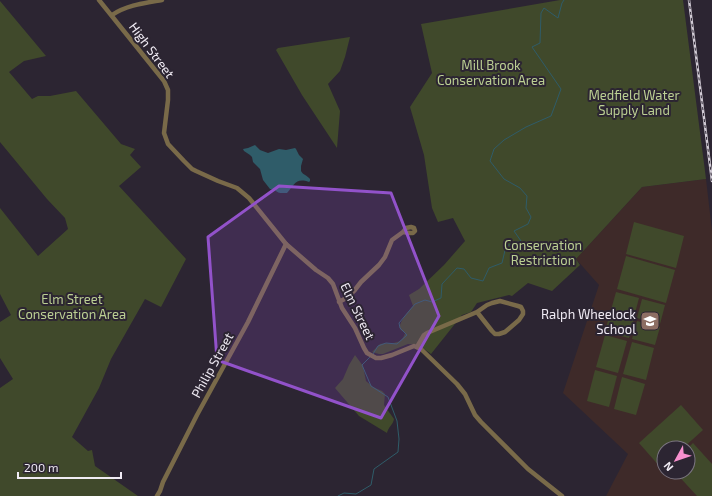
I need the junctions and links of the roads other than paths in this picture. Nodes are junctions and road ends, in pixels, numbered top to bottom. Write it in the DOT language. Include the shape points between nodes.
graph roads {
  1 [pos="100,0"];
  2 [pos="159,0"];
  3 [pos="112,15"];
  4 [pos="168,143"];
  5 [pos="403,232"];
  6 [pos="286,244"];
  7 [pos="339,302"];
  8 [pos="477,312"];
  9 [pos="417,347"];
  10 [pos="157,496"];
  11 [pos="562,496"];
  1 -- 3 [label="street, High Street"];
  2 -- 3 [label="street" via="126,7"];
  3 -- 4 [label="street, High Street" via="164,81 168,90 164,133"];
  4 -- 6 [label="street, Elm Street" via="196,171 243,192"];
  5 -- 7 [label="street" via="392,240 379,265 348,297"];
  6 -- 7 [label="street, Elm Street" via="328,278"];
  6 -- 10 [label="street, Philip Street"];
  7 -- 9 [label="street, Elm Street" via="371,356 384,358"];
  8 -- 8 [label="street" via="495,334 505,332 523,314 521,307 500,301 487,305"];
  8 -- 9 [label="street" via="427,333"];
  9 -- 11 [label="street" via="457,384 481,422 528,469"];
}
